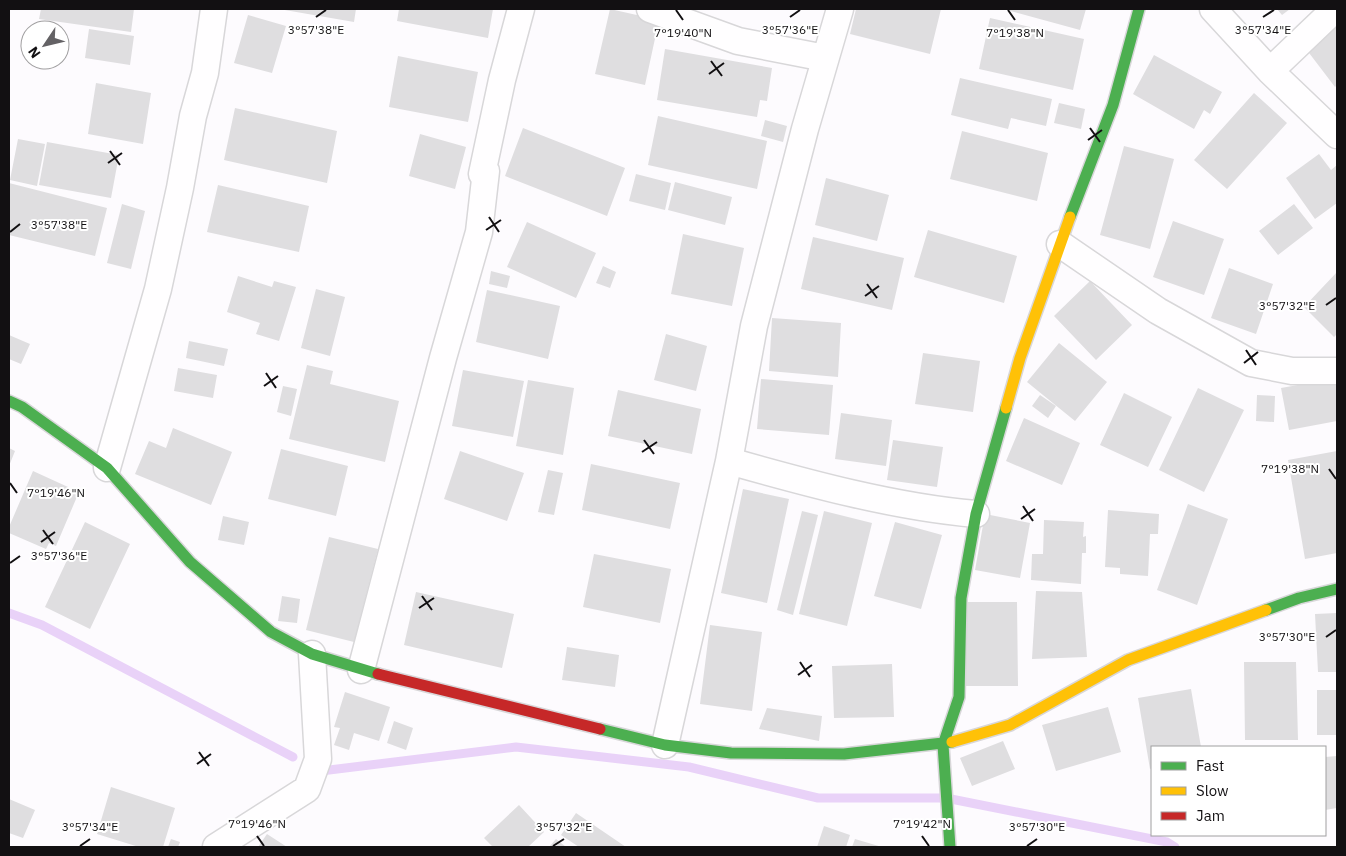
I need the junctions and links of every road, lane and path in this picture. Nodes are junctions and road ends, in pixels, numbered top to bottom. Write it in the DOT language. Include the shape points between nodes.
graph roads {
  1 [pos="214,9"];
  2 [pos="521,9"];
  3 [pos="650,9"];
  4 [pos="840,9"];
  5 [pos="1139,9"];
  6 [pos="1213,9"];
  7 [pos="1335,9"];
  8 [pos="825,58"];
  9 [pos="1270,71"];
  10 [pos="1337,135"];
  11 [pos="1060,244"];
  12 [pos="1337,371"];
  13 [pos="9,401"];
  14 [pos="729,461"];
  15 [pos="107,468"];
  16 [pos="976,514"];
  17 [pos="1337,589"];
  18 [pos="312,654"];
  19 [pos="362,670"];
  20 [pos="943,744"];
  21 [pos="665,745"];
  22 [pos="216,847"];
  23 [pos="950,847"];
  1 -- 15 [label="street" via="205,73 193,116 158,289"];
  2 -- 19 [label="street" via="482,174 486,171 479,232"];
  3 -- 8 [label="street" via="738,41"];
  4 -- 8 [label="street"];
  5 -- 11 [label="street" via="1113,105"];
  6 -- 9 [label="street"];
  7 -- 9 [label="street"];
  8 -- 14 [label="street" via="754,326"];
  9 -- 10 [label="street"];
  11 -- 12 [label="street" via="1158,311 1251,363 1292,371"];
  11 -- 16 [label="street" via="1020,358"];
  13 -- 15 [label="street"];
  14 -- 16 [label="street" via="937,510"];
  14 -- 21 [label="street"];
  15 -- 18 [label="street" via="190,562 271,632"];
  16 -- 20 [label="street" via="961,598 959,698"];
  17 -- 20 [label="street" via="1281,604 1128,660 1010,725"];
  18 -- 19 [label="street"];
  18 -- 22 [label="street" via="318,759 307,789"];
  19 -- 21 [label="street"];
  20 -- 21 [label="street" via="844,754 731,753"];
  20 -- 23 [label="street"];
}
